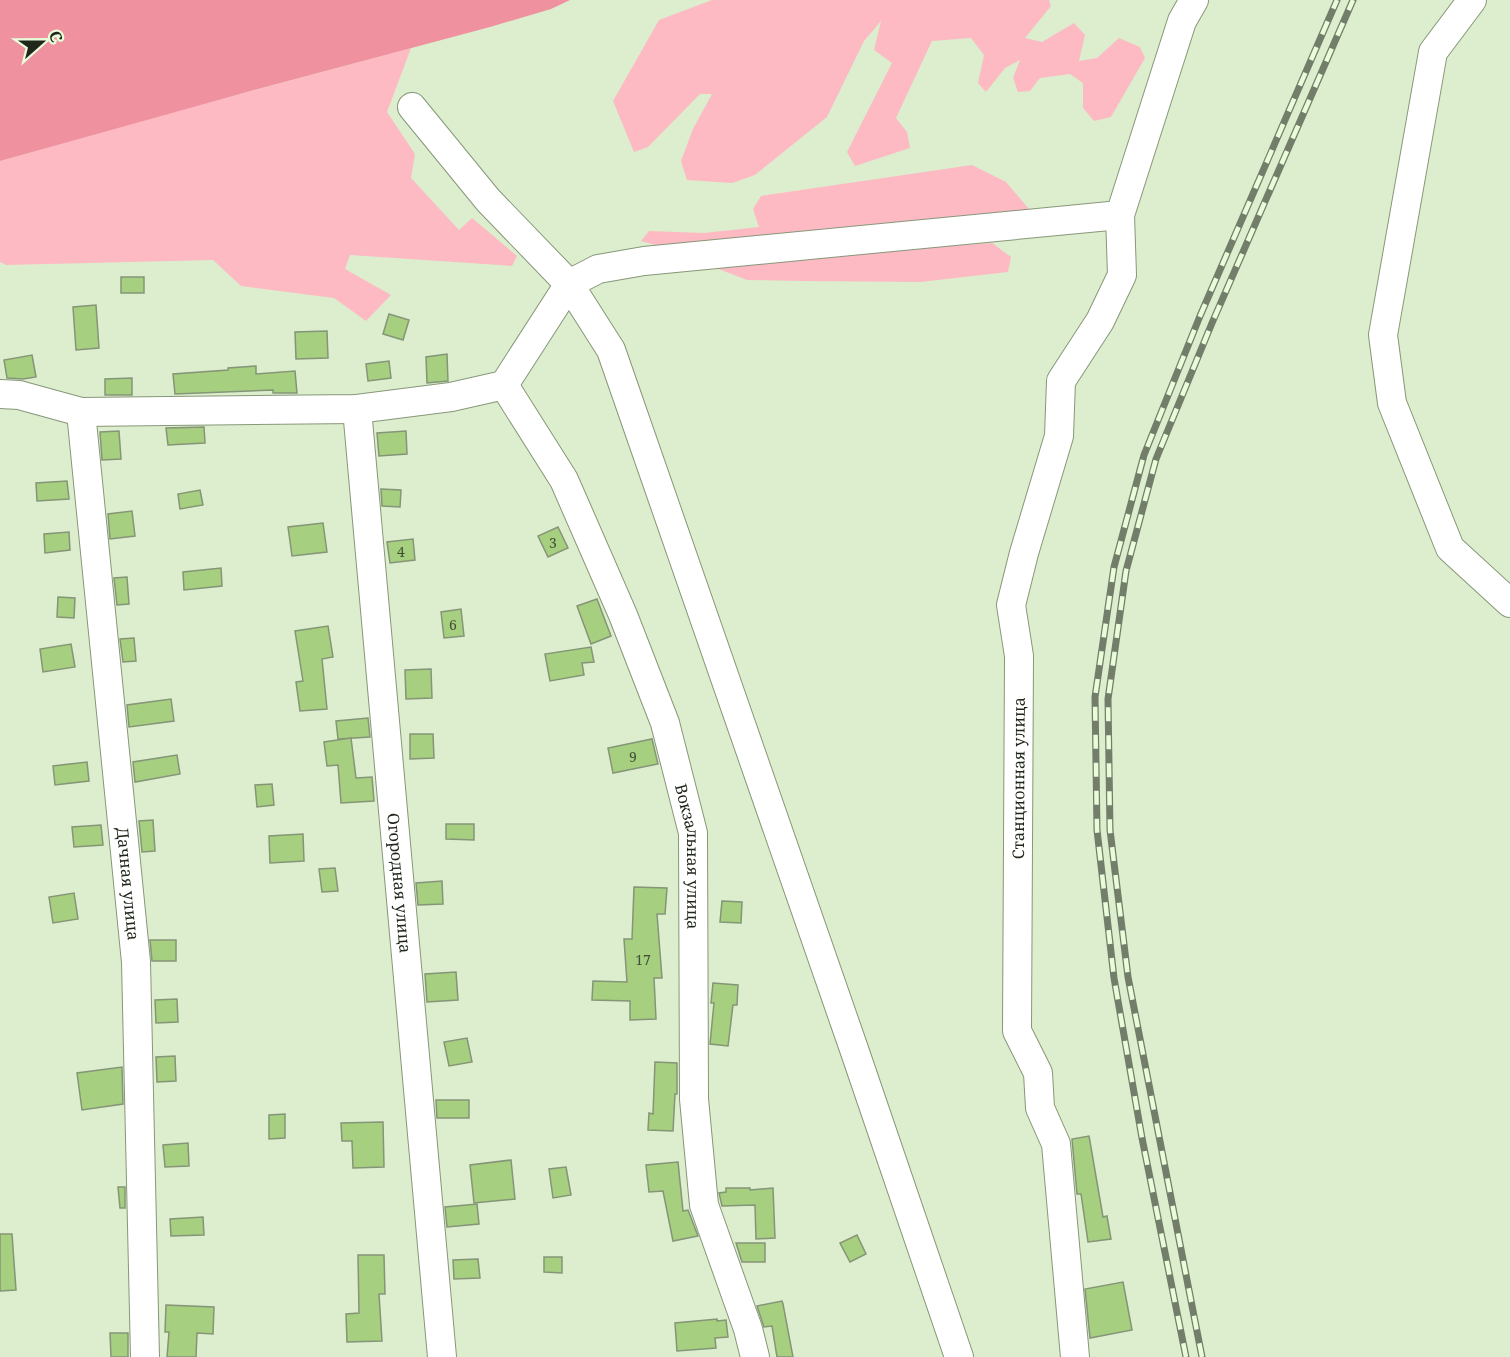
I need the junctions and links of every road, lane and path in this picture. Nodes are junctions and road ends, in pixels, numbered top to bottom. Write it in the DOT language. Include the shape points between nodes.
graph roads {
  1 [pos="1194,0"];
  2 [pos="1472,0"];
  3 [pos="412,108"];
  4 [pos="1120,215"];
  5 [pos="569,284"];
  6 [pos="504,385"];
  7 [pos="0,394"];
  8 [pos="357,409"];
  9 [pos="81,412"];
  10 [pos="1510,603"];
  11 [pos="145,1357"];
  12 [pos="442,1357"];
  13 [pos="755,1357"];
  14 [pos="959,1357"];
  15 [pos="1075,1357"];
  1 -- 4 [label="street, Станционная улица" via="1182,21"];
  2 -- 10 [label="street" via="1432,52 1383,335 1392,403 1450,548"];
  3 -- 5 [label="street" via="488,200"];
  4 -- 5 [label="street" via="644,261 598,269"];
  4 -- 15 [label="street, Станционная улица" via="1122,275 1100,321 1061,381 1059,436 1011,605 1019,656 1017,1031 1038,1073 1040,1108 1056,1144"];
  5 -- 6 [label="street"];
  5 -- 14 [label="street" via="611,350"];
  6 -- 8 [label="street" via="450,397"];
  6 -- 13 [label="street, Вокзальная улица" via="564,480 665,723 693,833 694,1099 704,1205"];
  7 -- 9 [label="street" via="19,395"];
  8 -- 9 [label="street"];
  8 -- 12 [label="street, Огородная улица"];
  9 -- 11 [label="street, Дачная улица" via="136,962"];
}
